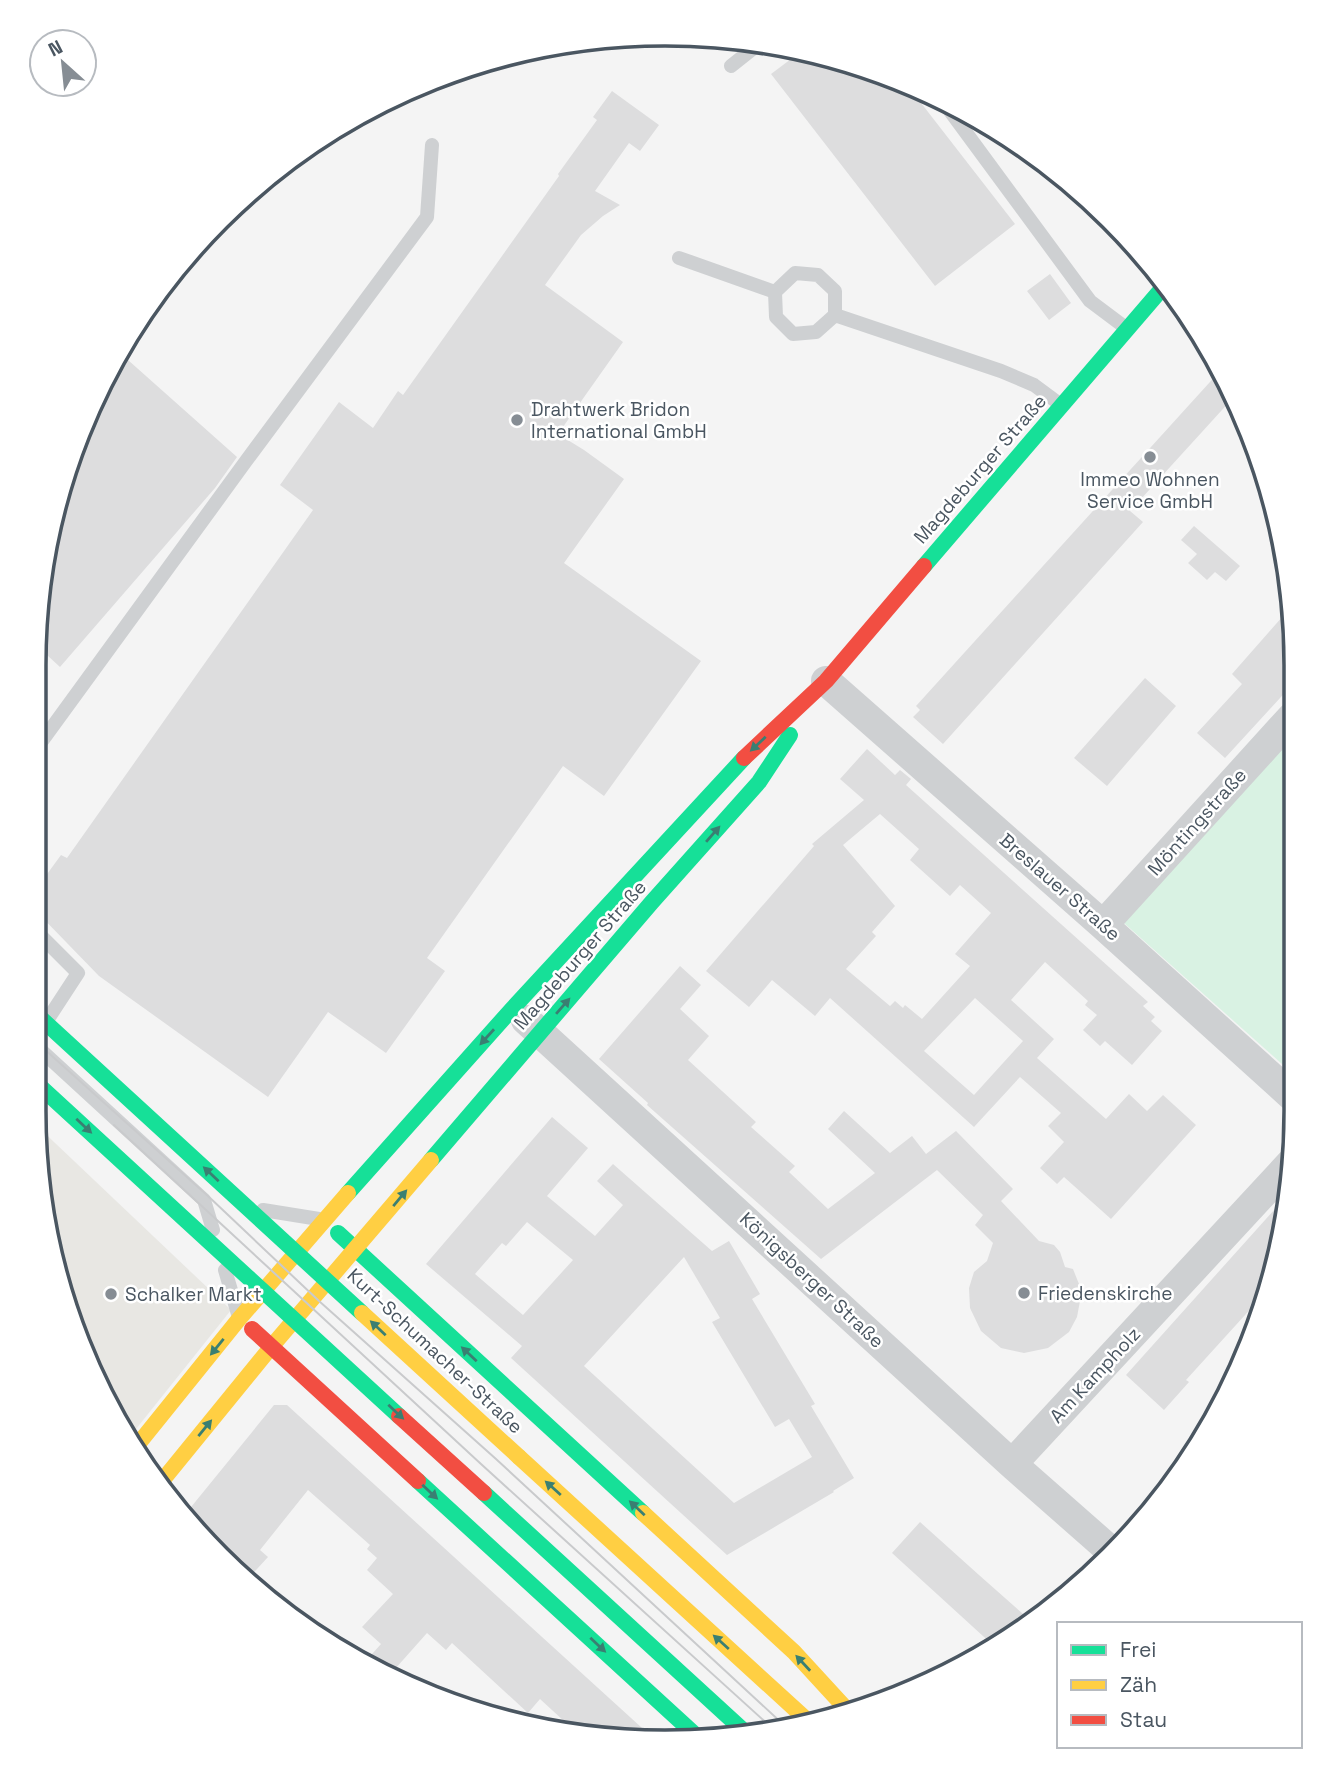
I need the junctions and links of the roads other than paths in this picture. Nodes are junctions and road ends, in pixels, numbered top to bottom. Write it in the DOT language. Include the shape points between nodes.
graph roads {
  1 [pos="749,51"];
  2 [pos="731,66"];
  3 [pos="955,117"];
  4 [pos="432,145"];
  5 [pos="679,258"];
  6 [pos="775,292"];
  7 [pos="1159,292"];
  8 [pos="835,315"];
  9 [pos="1127,329"];
  10 [pos="1062,405"];
  11 [pos="826,681"];
  12 [pos="1284,726"];
  13 [pos="46,735"];
  14 [pos="1103,925"];
  15 [pos="46,941"];
  16 [pos="512,1009"];
  17 [pos="46,1022"];
  18 [pos="46,1023"];
  19 [pos="541,1032"];
  20 [pos="46,1054"];
  21 [pos="1284,1089"];
  22 [pos="46,1092"];
  23 [pos="1281,1174"];
  24 [pos="204,1200"];
  25 [pos="324,1220"];
  26 [pos="356,1250"];
  27 [pos="239,1319"];
  28 [pos="272,1346"];
  29 [pos="141,1441"];
  30 [pos="1012,1464"];
  31 [pos="166,1477"];
  32 [pos="1106,1546"];
  33 [pos="842,1704"];
  34 [pos="801,1715"];
  35 [pos="738,1726"];
  36 [pos="689,1729"];
  1 -- 2 [label="lane"];
  3 -- 9 [label="lane" via="1090,300"];
  4 -- 13 [label="lane" via="427,217"];
  5 -- 6 [label="lane"];
  6 -- 8 [label="lane" via="776,317 793,334 816,332"];
  6 -- 8 [label="lane" via="795,273 818,275 835,291"];
  7 -- 9 [label="street, Magdeburger Straße"];
  8 -- 10 [label="lane" via="1001,371 1034,385"];
  9 -- 10 [label="street, Magdeburger Straße"];
  10 -- 11 [label="street, Magdeburger Straße"];
  11 -- 14 [label="street, Breslauer Straße"];
  11 -- 16 [label="street, Magdeburger Straße, one-way" via="738,763"];
  19 -- 11 [label="street, Magdeburger Straße, one-way" via="759,782"];
  12 -- 14 [label="street, Möntingstraße"];
  14 -- 21 [label="street, Breslauer Straße"];
  15 -- 17 [label="lane" via="78,973"];
  16 -- 19 [label="street, Königsberger Straße"];
  16 -- 25 [label="street, Magdeburger Straße, one-way"];
  34 -- 18 [label="street, Kurt-Schumacher-Straße, one-way, bridge"];
  26 -- 19 [label="street, Magdeburger Straße, one-way"];
  19 -- 30 [label="street, Königsberger Straße"];
  20 -- 24 [label="lane"];
  22 -- 35 [label="street, one-way, bridge"];
  23 -- 30 [label="street, Am Kampholz"];
  24 -- 25 [label="lane"];
  24 -- 27 [label="lane"];
  25 -- 26 [label="street, Kurt-Schumacher-Straße"];
  25 -- 27 [label="street"];
  26 -- 28 [label="street"];
  33 -- 26 [label="street, Kurt-Schumacher-Straße, one-way" via="794,1652"];
  27 -- 28 [label="street"];
  27 -- 29 [label="street, one-way"];
  31 -- 28 [label="street, one-way"];
  28 -- 36 [label="street, one-way"];
  30 -- 32 [label="street, Königsberger Straße"];
}
